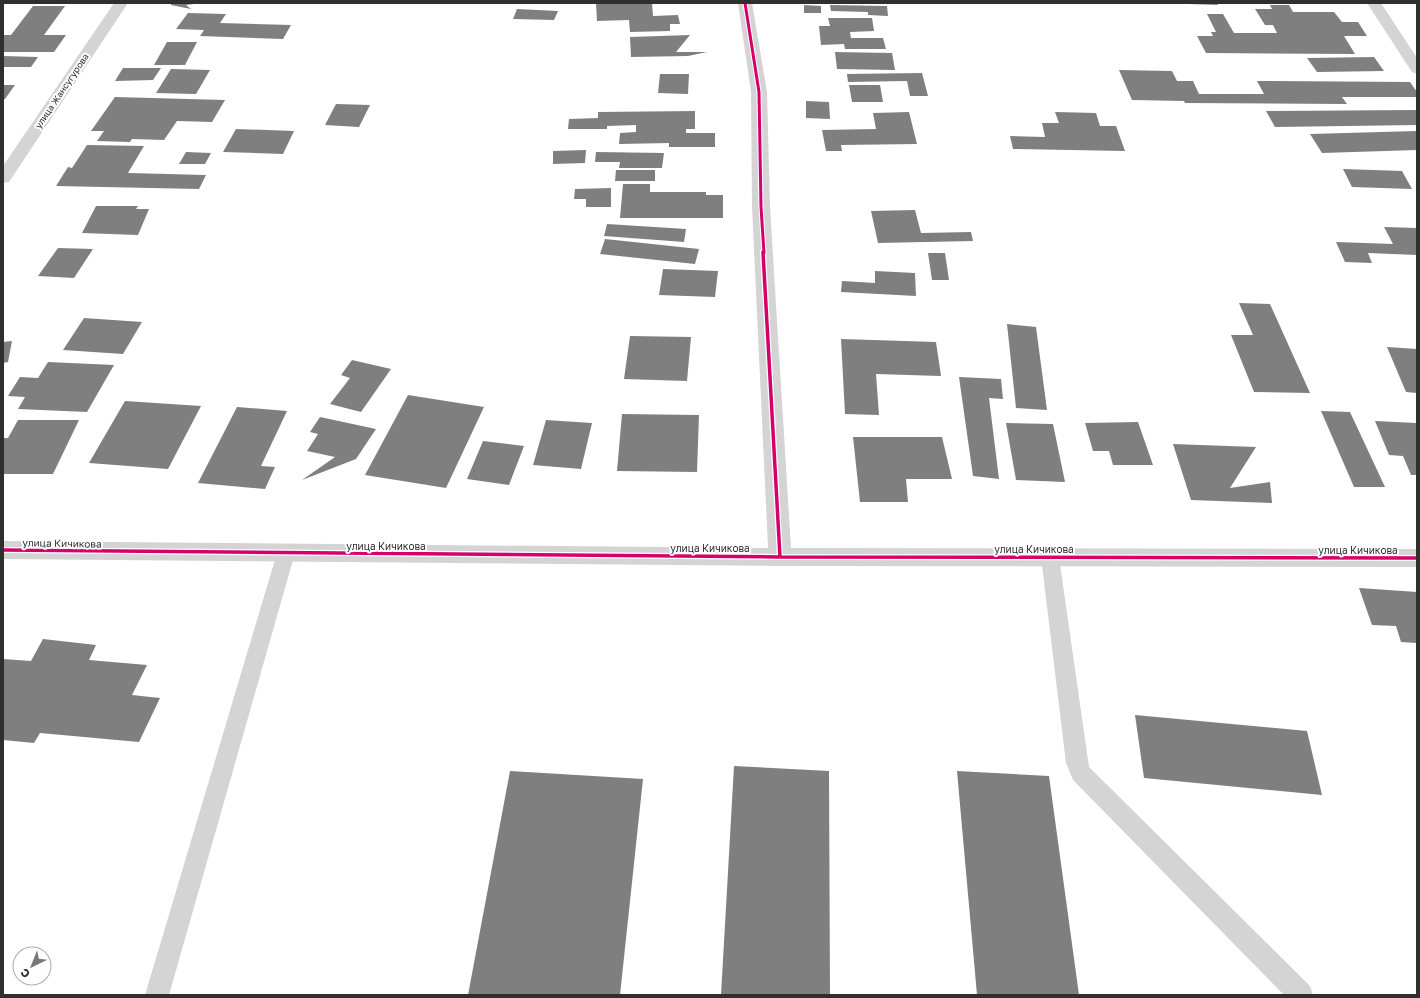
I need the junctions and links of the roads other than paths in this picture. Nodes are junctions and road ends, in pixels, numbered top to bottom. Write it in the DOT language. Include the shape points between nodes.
graph roads {
  1 [pos="121,3"];
  2 [pos="745,3"];
  3 [pos="1374,3"];
  4 [pos="1417,69"];
  5 [pos="3,178"];
  6 [pos="3,550"];
  7 [pos="286,553"];
  8 [pos="780,557"];
  9 [pos="1050,557"];
  10 [pos="1417,558"];
  11 [pos="157,995"];
  12 [pos="1301,995"];
  1 -- 5 [label="street, улица Жансугурова"];
  2 -- 8 [label="street" via="758,92 761,208"];
  3 -- 4 [label="street"];
  6 -- 7 [label="street, улица Кичикова"];
  7 -- 8 [label="street, улица Кичикова"];
  7 -- 11 [label="lane"];
  8 -- 9 [label="street, улица Кичикова"];
  9 -- 10 [label="street, улица Кичикова"];
  9 -- 12 [label="lane" via="1076,763 1081,773"];
}
